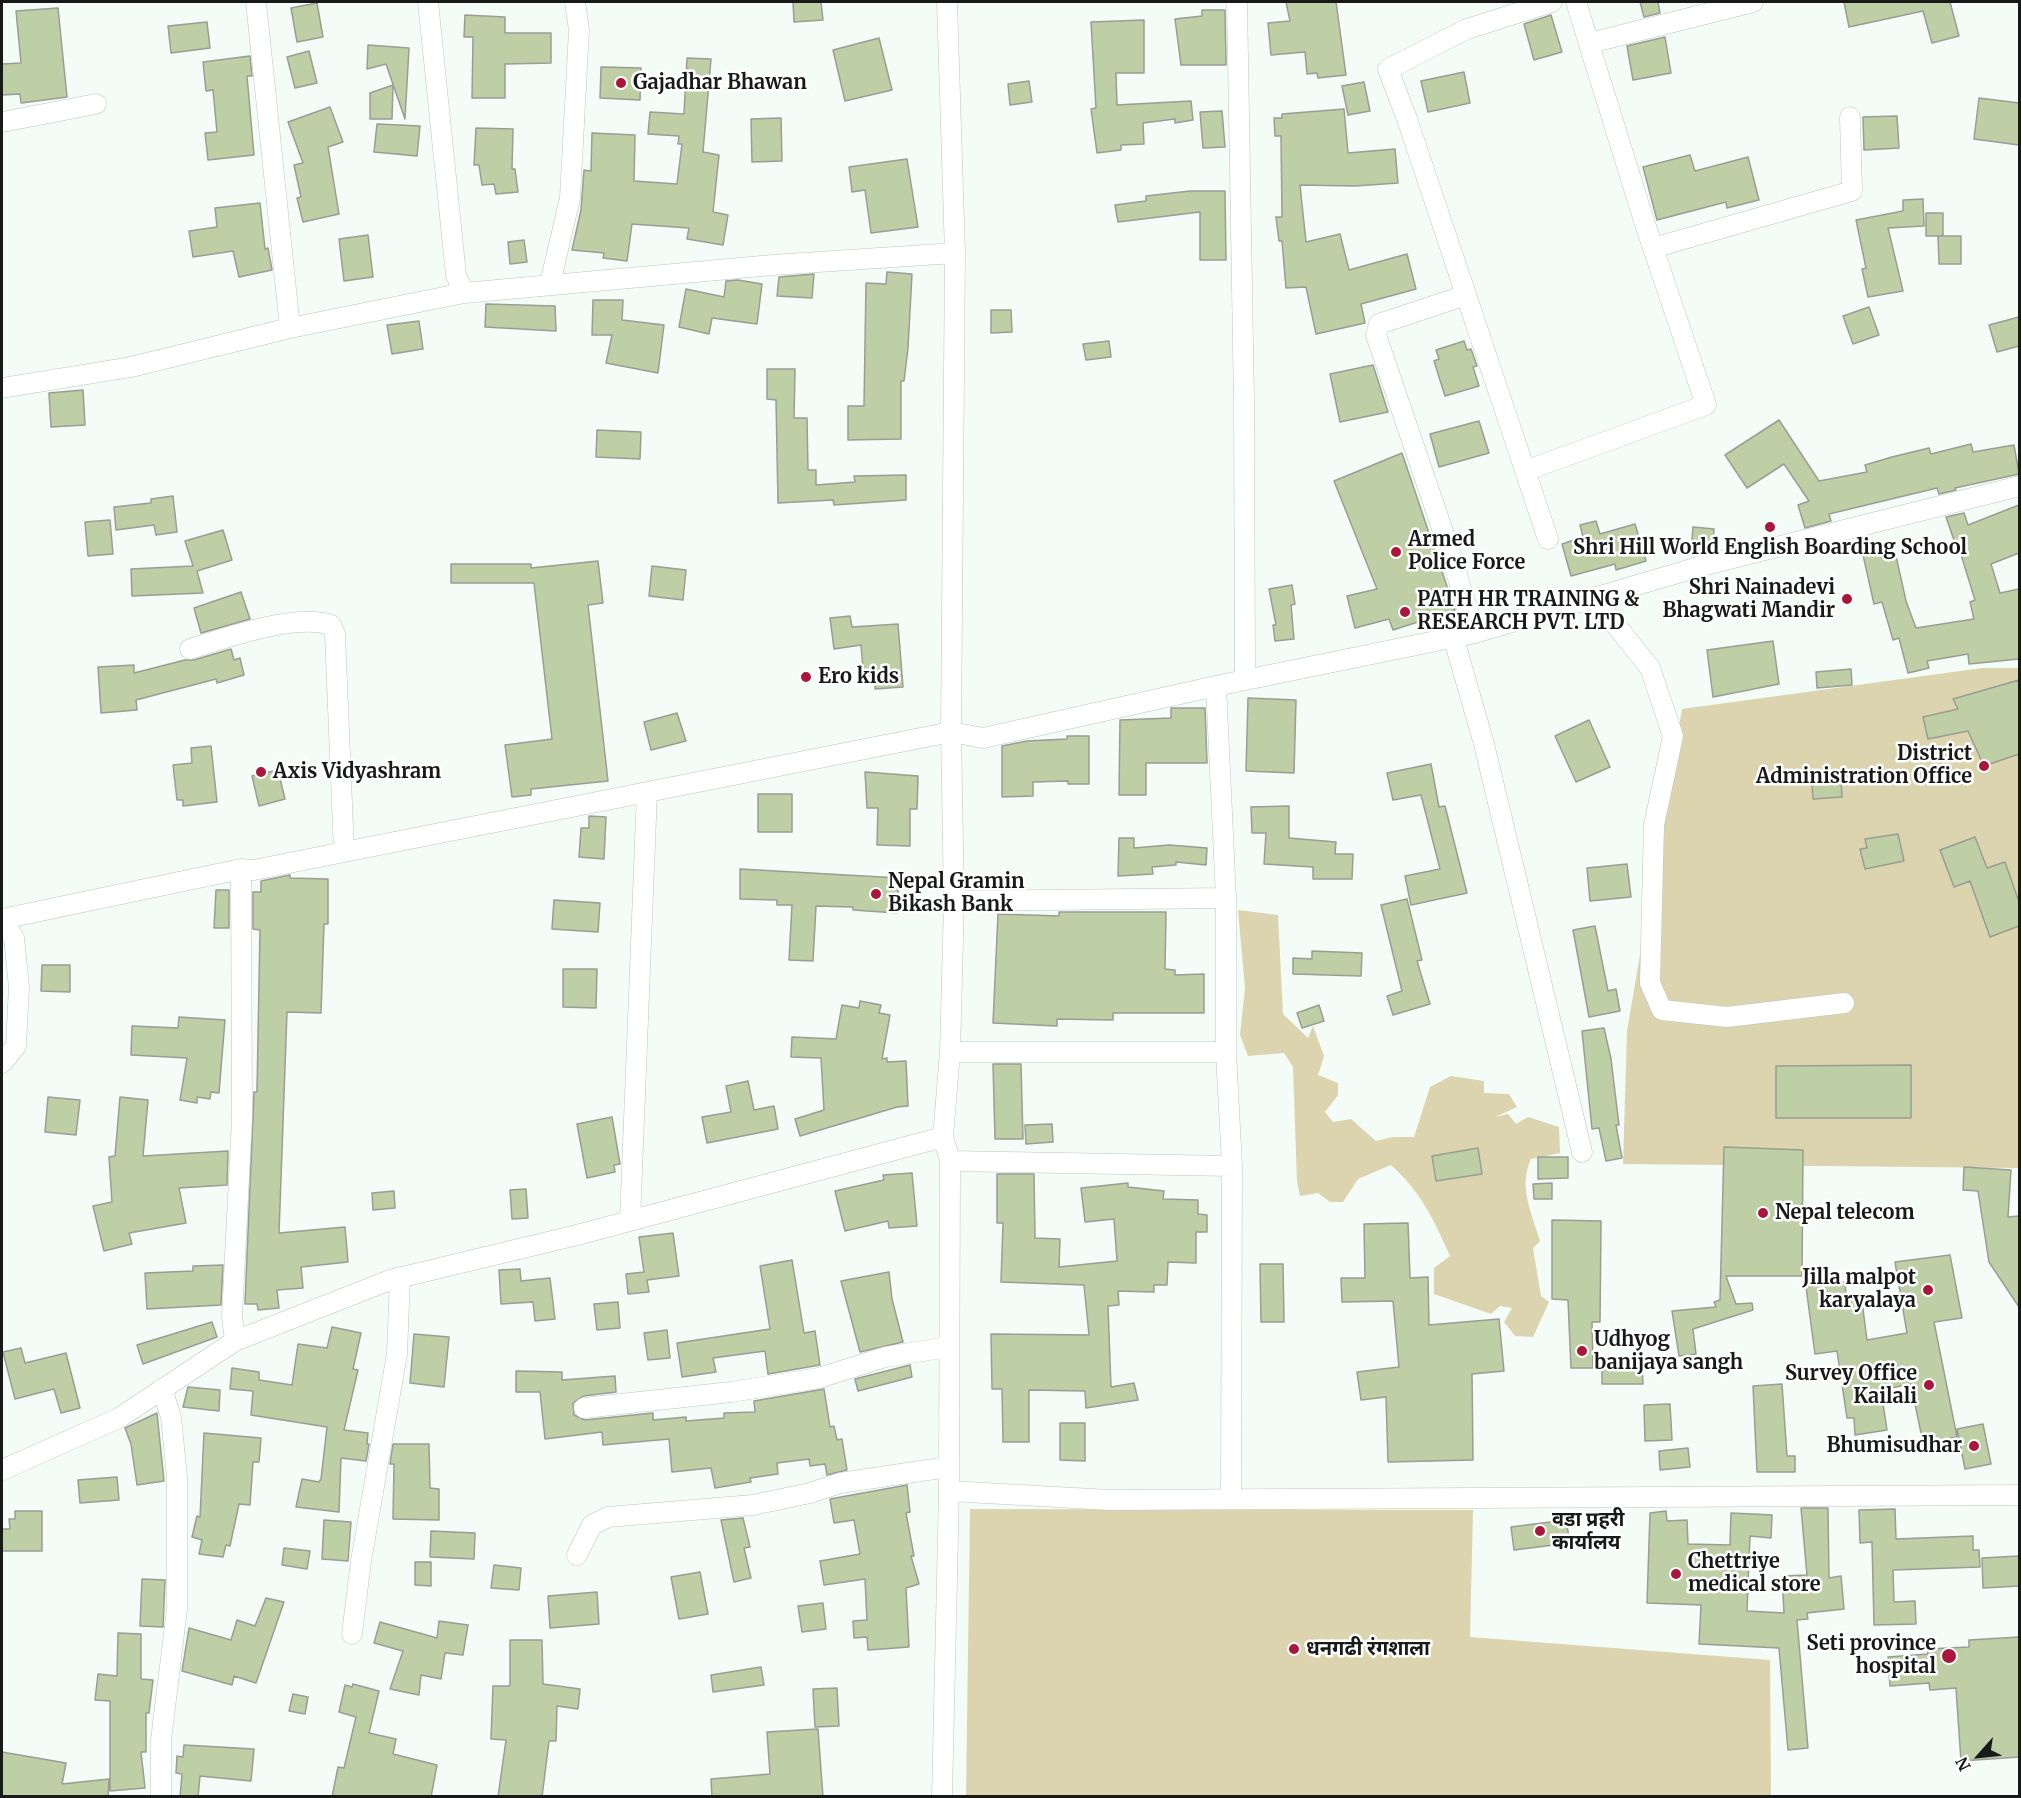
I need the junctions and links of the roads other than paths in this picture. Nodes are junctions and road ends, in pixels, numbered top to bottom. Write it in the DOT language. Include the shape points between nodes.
graph roads {
  1 [pos="256,2"];
  2 [pos="428,2"];
  3 [pos="575,2"];
  4 [pos="946,2"];
  5 [pos="1237,2"];
  6 [pos="1552,2"];
  7 [pos="1576,2"];
  8 [pos="1753,2"];
  9 [pos="1590,43"];
  10 [pos="96,104"];
  11 [pos="1850,117"];
  12 [pos="2,122"];
  13 [pos="1653,248"];
  14 [pos="955,253"];
  15 [pos="549,285"];
  16 [pos="464,293"];
  17 [pos="1466,295"];
  18 [pos="290,328"];
  19 [pos="2,388"];
  20 [pos="1525,471"];
  21 [pos="2019,486"];
  22 [pos="1548,539"];
  23 [pos="1595,599"];
  24 [pos="1475,633"];
  25 [pos="1453,636"];
  26 [pos="190,649"];
  27 [pos="1245,680"];
  28 [pos="1216,686"];
  29 [pos="951,732"];
  30 [pos="647,792"];
  31 [pos="344,852"];
  32 [pos="241,869"];
  33 [pos="1226,898"];
  34 [pos="954,901"];
  35 [pos="2,919"];
  36 [pos="1844,1003"];
  37 [pos="950,1052"];
  38 [pos="1226,1052"];
  39 [pos="2,1064"];
  40 [pos="943,1137"];
  41 [pos="1581,1152"];
  42 [pos="950,1161"];
  43 [pos="1232,1166"];
  44 [pos="630,1221"];
  45 [pos="400,1277"];
  46 [pos="235,1341"];
  47 [pos="948,1347"];
  48 [pos="162,1389"];
  49 [pos="584,1408"];
  50 [pos="948,1467"];
  51 [pos="2,1470"];
  52 [pos="949,1491"];
  53 [pos="2019,1495"];
  54 [pos="1231,1499"];
  55 [pos="577,1556"];
  56 [pos="352,1634"];
  57 [pos="161,1797"];
  58 [pos="942,1797"];
  1 -- 18 [label="street"];
  2 -- 16 [label="street" via="456,275"];
  3 -- 15 [label="street" via="579,30 570,198"];
  4 -- 14 [label="street"];
  5 -- 27 [label="street"];
  6 -- 17 [label="street" via="1467,29 1388,69"];
  7 -- 9 [label="street"];
  8 -- 9 [label="street"];
  9 -- 13 [label="street"];
  10 -- 12 [label="street"];
  11 -- 13 [label="street" via="1852,191"];
  13 -- 20 [label="street" via="1706,405"];
  14 -- 15 [label="street"];
  14 -- 29 [label="street"];
  15 -- 16 [label="street"];
  16 -- 18 [label="street"];
  17 -- 20 [label="street"];
  17 -- 24 [label="street" via="1379,324 1376,335"];
  18 -- 19 [label="street" via="131,367"];
  20 -- 22 [label="street"];
  21 -- 23 [label="street" via="1704,565"];
  23 -- 24 [label="street"];
  23 -- 36 [label="street" via="1650,668 1673,736 1654,825 1650,983 1662,1010 1726,1017"];
  24 -- 25 [label="street"];
  25 -- 27 [label="street"];
  25 -- 41 [label="street" via="1484,744"];
  26 -- 31 [label="street" via="238,633 317,620 331,625 335,634"];
  27 -- 28 [label="street"];
  28 -- 29 [label="street" via="983,738"];
  28 -- 33 [label="street"];
  29 -- 30 [label="street"];
  29 -- 34 [label="street"];
  30 -- 31 [label="street"];
  30 -- 44 [label="street"];
  31 -- 32 [label="street" via="254,870"];
  32 -- 35 [label="street"];
  32 -- 46 [label="street" via="242,1119 232,1316"];
  33 -- 34 [label="street"];
  33 -- 38 [label="street"];
  34 -- 37 [label="street"];
  35 -- 39 [label="street" via="14,938 20,987 16,1046"];
  37 -- 38 [label="street"];
  37 -- 40 [label="street"];
  38 -- 43 [label="street"];
  40 -- 42 [label="street"];
  40 -- 44 [label="street"];
  42 -- 43 [label="street"];
  42 -- 47 [label="street"];
  43 -- 54 [label="street"];
  44 -- 45 [label="street"];
  45 -- 46 [label="street"];
  45 -- 56 [label="street" via="397,1354"];
  46 -- 48 [label="street"];
  47 -- 49 [label="street" via="885,1357 819,1378"];
  47 -- 50 [label="street"];
  48 -- 51 [label="street" via="119,1418"];
  48 -- 57 [label="street" via="171,1417 177,1477 177,1609 161,1740"];
  50 -- 52 [label="street"];
  50 -- 55 [label="street" via="840,1483 753,1505 608,1517 592,1525"];
  52 -- 54 [label="street" via="1110,1500"];
  52 -- 58 [label="street"];
  53 -- 54 [label="street"];
}
